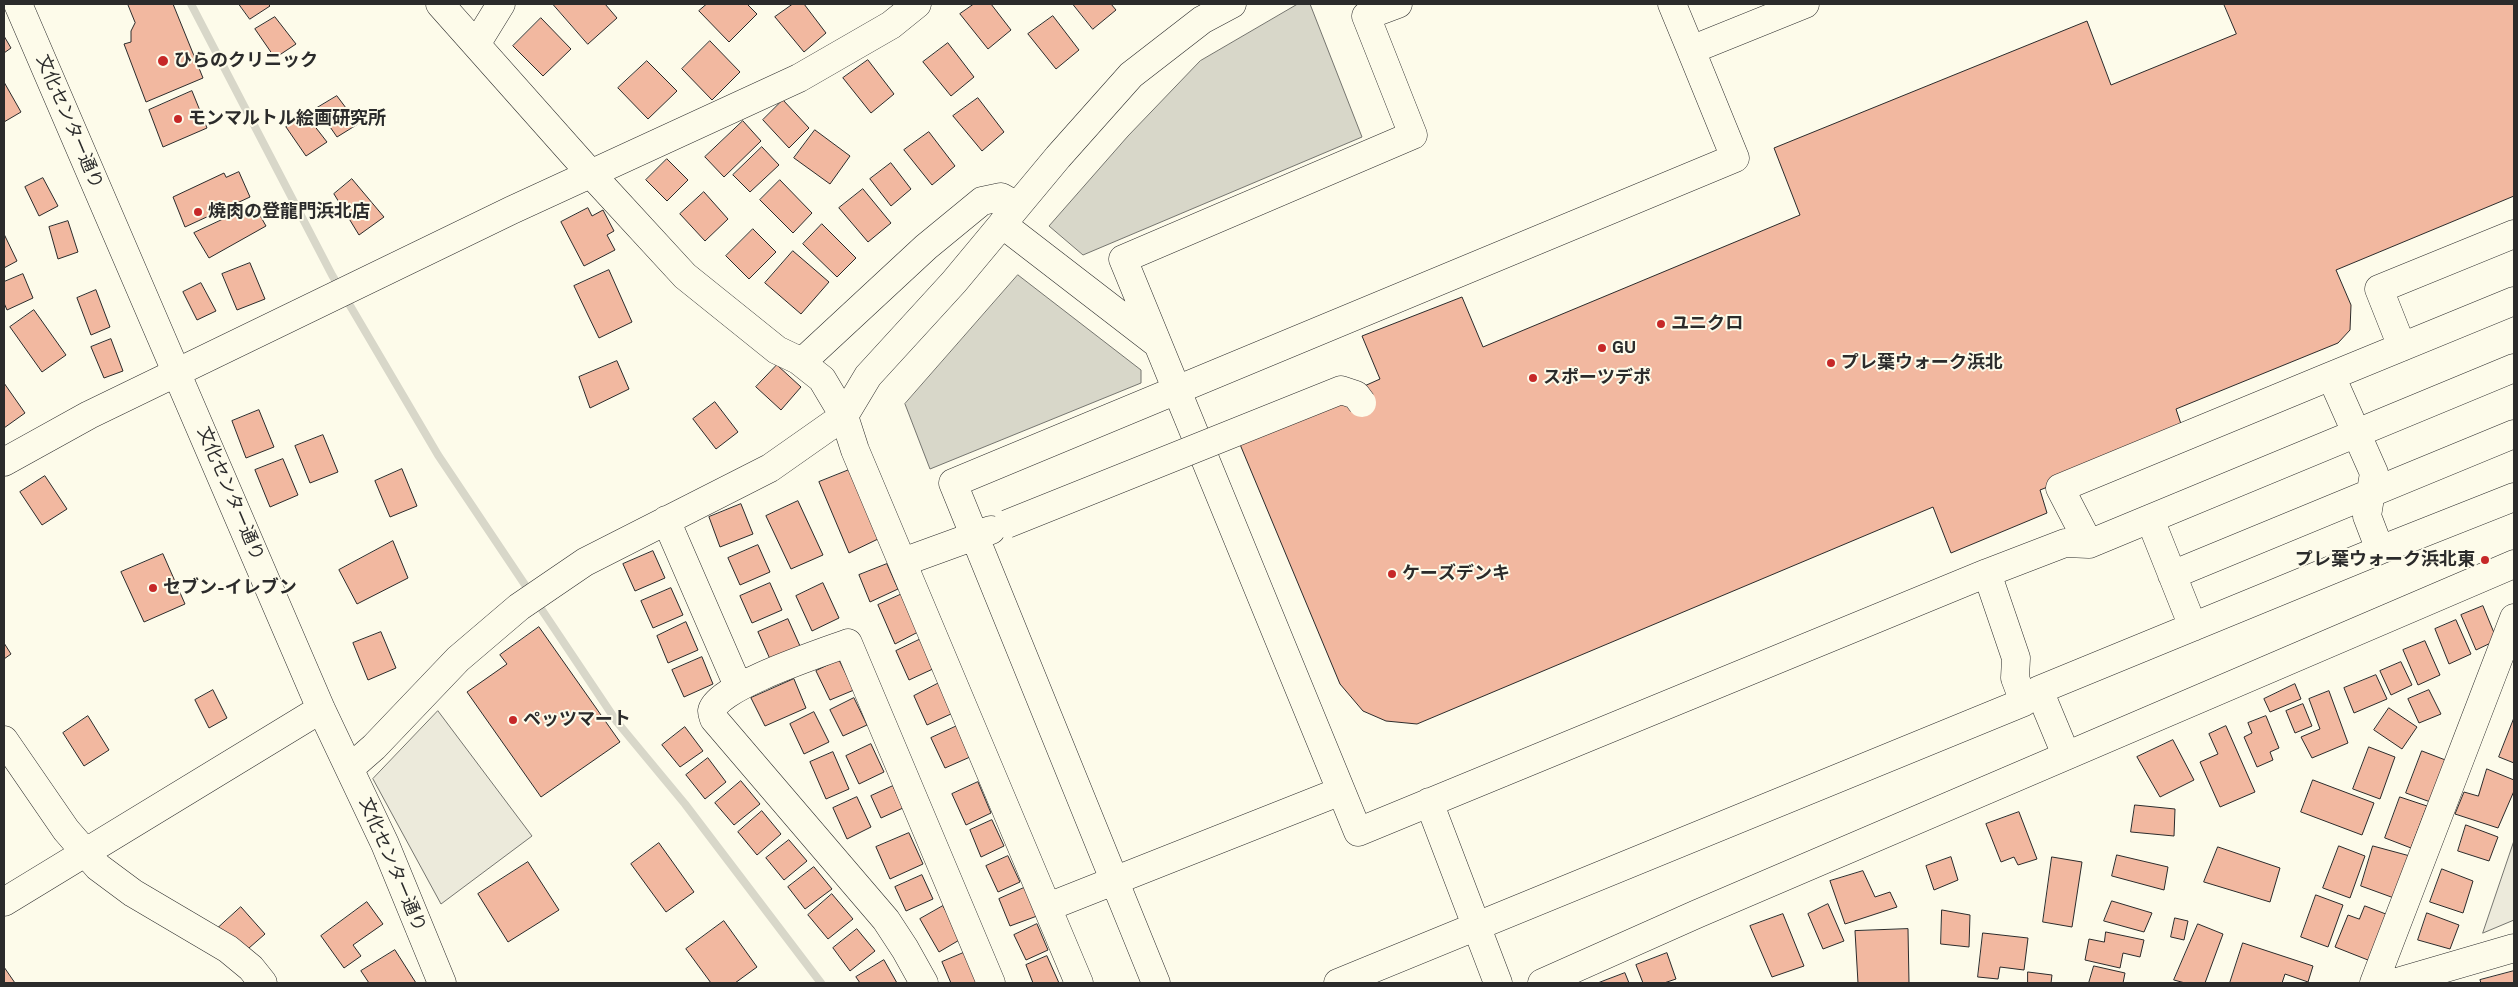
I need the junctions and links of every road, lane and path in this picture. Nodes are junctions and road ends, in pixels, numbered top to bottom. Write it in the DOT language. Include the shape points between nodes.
graph roads {
  1 [pos="18,4"];
  2 [pos="440,4"];
  3 [pos="501,4"];
  4 [pos="917,4"];
  5 [pos="1232,4"];
  6 [pos="1398,4"];
  7 [pos="1672,4"];
  8 [pos="1805,4"];
  9 [pos="477,43"];
  10 [pos="1691,50"];
  11 [pos="592,175"];
  12 [pos="1010,215"];
  13 [pos="2514,234"];
  14 [pos="2514,301"];
  15 [pos="1156,343"];
  16 [pos="2402,347"];
  17 [pos="802,362"];
  18 [pos="2514,368"];
  19 [pos="178,372"];
  20 [pos="2331,376"];
  21 [pos="1176,391"];
  22 [pos="1362,403"];
  23 [pos="844,416"];
  24 [pos="2356,434"];
  25 [pos="2514,434"];
  26 [pos="4,462"];
  27 [pos="2370,493"];
  28 [pos="2514,497"];
  29 [pos="666,520"];
  30 [pos="2150,520"];
  31 [pos="975,536"];
  32 [pos="2089,544"];
  33 [pos="2380,550"];
  34 [pos="903,562"];
  35 [pos="2514,564"];
  36 [pos="1987,573"];
  37 [pos="2172,575"];
  38 [pos="2514,618"];
  39 [pos="2193,627"];
  40 [pos="738,686"];
  41 [pos="2024,702"];
  42 [pos="321,709"];
  43 [pos="4,740"];
  44 [pos="2066,755"];
  45 [pos="350,768"];
  46 [pos="1341,791"];
  47 [pos="1429,802"];
  48 [pos="87,853"];
  49 [pos="1115,881"];
  50 [pos="4,902"];
  51 [pos="1048,907"];
  52 [pos="1475,926"];
  53 [pos="2514,948"];
  54 [pos="263,983"];
  55 [pos="442,983"];
  56 [pos="924,983"];
  57 [pos="991,983"];
  58 [pos="1079,983"];
  59 [pos="1156,983"];
  60 [pos="1338,983"];
  61 [pos="1498,983"];
  62 [pos="1542,983"];
  63 [pos="2374,983"];
  64 [pos="2394,983"];
  1 -- 19 [label="street, 文化センター通り"];
  2 -- 9 [label="street"];
  3 -- 9 [label="street"];
  4 -- 11 [label="street" via="891,25 799,78"];
  5 -- 12 [label="street" via="1202,20 1131,75"];
  6 -- 15 [label="street" via="1366,16 1413,135 1123,259"];
  7 -- 10 [label="street"];
  8 -- 10 [label="street"];
  9 -- 11 [label="street"];
  10 -- 21 [label="street" via="1735,158"];
  11 -- 17 [label="street" via="685,276 777,350"];
  11 -- 19 [label="street" via="512,210"];
  12 -- 15 [label="street"];
  12 -- 17 [label="street" via="1001,197 982,201 926,247"];
  12 -- 23 [label="street" via="868,376"];
  13 -- 16 [label="street" via="2379,289"];
  14 -- 16 [label="street"];
  15 -- 21 [label="street"];
  16 -- 20 [label="street"];
  17 -- 23 [label="street" via="822,379"];
  18 -- 24 [label="street"];
  19 -- 26 [label="street" via="89,415"];
  19 -- 42 [label="street, 文化センター通り"];
  20 -- 24 [label="street"];
  20 -- 32 [label="street" via="2060,488"];
  21 -- 31 [label="street" via="953,483"];
  21 -- 46 [label="street"];
  22 -- 31 [label="street, bridge" via="1356,395 1341,390"];
  23 -- 29 [label="street" via="770,468"];
  23 -- 34 [label="street" via="855,450"];
  24 -- 27 [label="street" via="2374,473"];
  24 -- 30 [label="street"];
  25 -- 27 [label="street"];
  27 -- 33 [label="street" via="2367,516"];
  27 -- 37 [label="street"];
  28 -- 33 [label="street"];
  29 -- 40 [label="street"];
  29 -- 45 [label="street" via="584,562 519,607 458,659"];
  30 -- 32 [label="street"];
  30 -- 37 [label="street"];
  31 -- 34 [label="street"];
  31 -- 49 [label="street"];
  32 -- 36 [label="street" via="2065,543"];
  33 -- 39 [label="street"];
  34 -- 51 [label="street"];
  35 -- 44 [label="street"];
  36 -- 41 [label="street" via="2016,658 2015,678"];
  36 -- 47 [label="street"];
  37 -- 39 [label="street"];
  38 -- 63 [label="street"];
  39 -- 44 [label="street" via="2039,690"];
  40 -- 56 [label="street" via="716,705 712,711 714,719 886,920"];
  40 -- 57 [label="street" via="848,643"];
  41 -- 44 [label="street" via="2042,740"];
  41 -- 52 [label="street"];
  42 -- 45 [label="street, 文化センター通り"];
  42 -- 48 [label="street"];
  43 -- 48 [label="street" via="66,830"];
  44 -- 62 [label="street"];
  45 -- 55 [label="street, 文化センター通り"];
  46 -- 47 [label="street" via="1358,832"];
  46 -- 49 [label="street"];
  47 -- 52 [label="street"];
  48 -- 50 [label="street"];
  48 -- 54 [label="street" via="98,867 133,893 228,949"];
  49 -- 51 [label="street"];
  49 -- 59 [label="street"];
  51 -- 58 [label="street"];
  52 -- 60 [label="street"];
  52 -- 61 [label="street"];
  53 -- 64 [label="street"];
}
